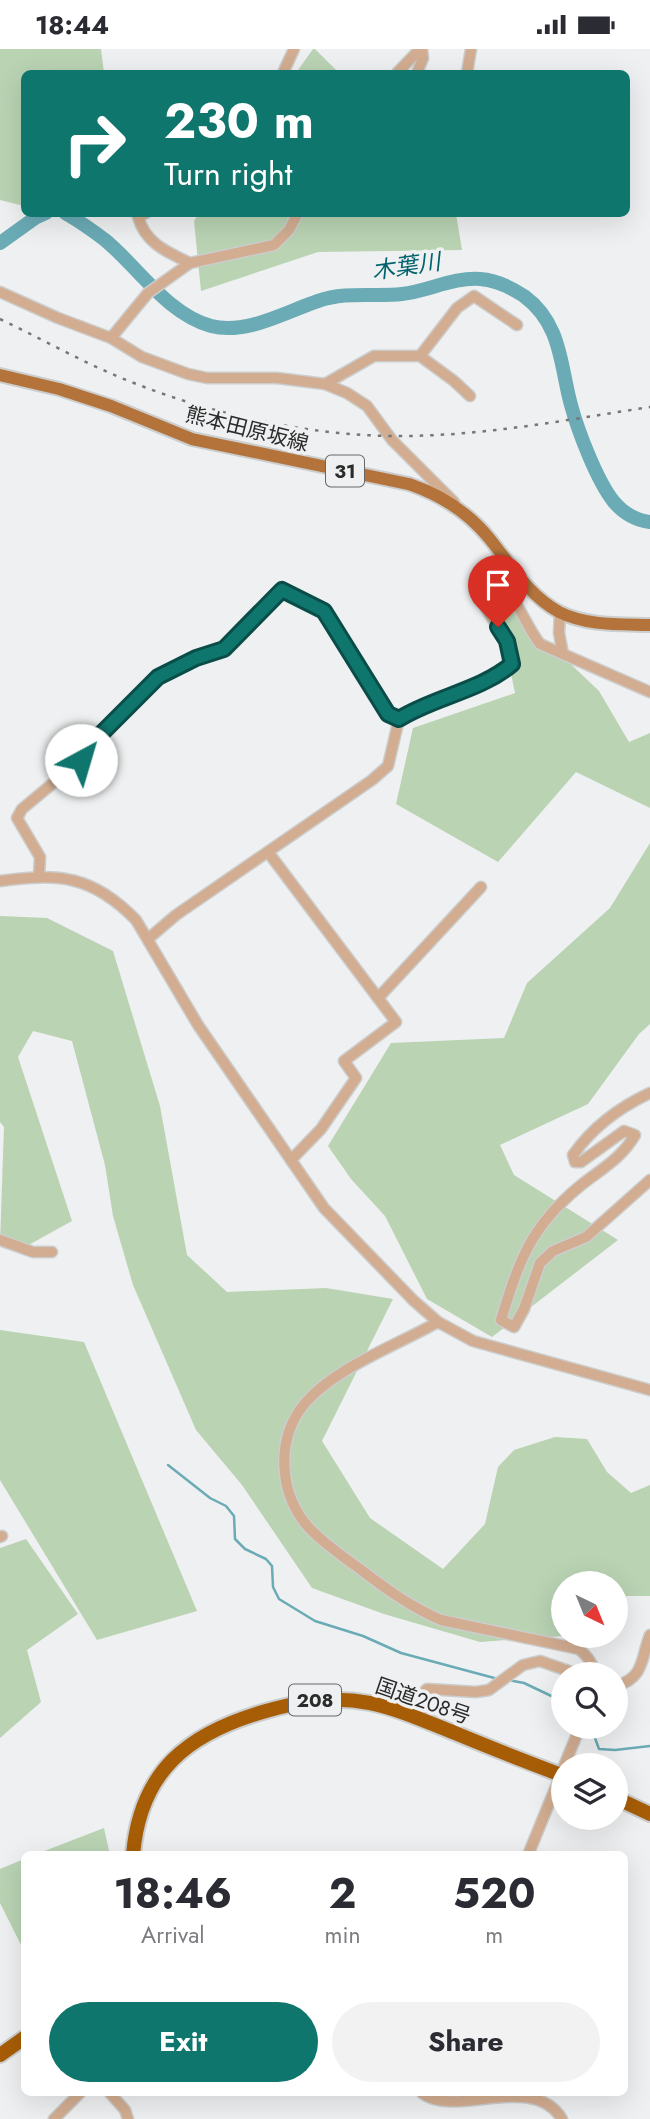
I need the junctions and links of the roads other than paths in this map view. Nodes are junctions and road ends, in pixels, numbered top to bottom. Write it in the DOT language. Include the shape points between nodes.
graph roads {
  1 [pos="294,49"];
  2 [pos="421,49"];
  3 [pos="471,49"];
  4 [pos="284,70"];
  5 [pos="400,70"];
  6 [pos="418,70"];
  7 [pos="468,70"];
  8 [pos="138,217"];
  9 [pos="296,217"];
  10 [pos="190,263"];
  11 [pos="0,292"];
  12 [pos="517,325"];
  13 [pos="111,338"];
  14 [pos="420,356"];
  15 [pos="0,375"];
  16 [pos="325,384"];
  17 [pos="470,396"];
  18 [pos="465,513"];
  19 [pos="560,612"];
  20 [pos="650,625"];
  21 [pos="563,654"];
  22 [pos="650,692"];
  23 [pos="399,719"];
  24 [pos="268,852"];
  25 [pos="39,876"];
  26 [pos="0,881"];
  27 [pos="481,887"];
  28 [pos="148,939"];
  29 [pos="377,998"];
  30 [pos="650,1093"];
  31 [pos="291,1160"];
  32 [pos="650,1180"];
  33 [pos="0,1240"];
  34 [pos="52,1252"];
  35 [pos="438,1322"];
  36 [pos="650,1390"];
  37 [pos="650,1635"];
  38 [pos="591,1662"];
  39 [pos="551,1665"];
  40 [pos="628,1680"];
  41 [pos="405,1713"];
  42 [pos="551,1767"];
  43 [pos="551,1800"];
  44 [pos="628,1804"];
  45 [pos="650,1814"];
  46 [pos="133,1851"];
  47 [pos="530,1851"];
  48 [pos="21,2040"];
  49 [pos="0,2055"];
  50 [pos="77,2096"];
  51 [pos="113,2096"];
  52 [pos="426,2096"];
  53 [pos="54,2119"];
  54 [pos="128,2119"];
  55 [pos="562,2119"];
  1 -- 4 [label="street"];
  2 -- 5 [label="street"];
  2 -- 6 [label="street"];
  3 -- 7 [label="street"];
  8 -- 10 [label="street" via="151,241"];
  9 -- 10 [label="street" via="274,245"];
  10 -- 13 [label="street" via="148,293"];
  11 -- 13 [label="street"];
  12 -- 14 [label="street" via="474,296 457,308"];
  13 -- 16 [label="street" via="142,357 207,379 277,378"];
  14 -- 16 [label="street" via="374,356"];
  14 -- 17 [label="street"];
  15 -- 18 [label="main road, 熊本田原坂線 / 31" via="111,406 192,439 410,484 436,493"];
  16 -- 18 [label="street" via="367,406 392,440"];
  18 -- 19 [label="main road, 熊本田原坂線 / 31" via="523,583"];
  19 -- 20 [label="main road, 熊本田原坂線 / 31" via="586,621"];
  19 -- 21 [label="street"];
  21 -- 22 [label="street"];
  21 -- 23 [label="street" via="540,644 508,591 492,580 481,589 481,595 507,641 512,664 500,675"];
  23 -- 24 [label="street" via="388,767"];
  23 -- 25 [label="street" via="388,714 324,611 282,590 224,649 158,677 81,760 22,809 18,818 40,857"];
  24 -- 28 [label="street"];
  24 -- 29 [label="street"];
  25 -- 26 [label="street"];
  25 -- 28 [label="street" via="80,882 104,893 129,913"];
  27 -- 29 [label="street"];
  28 -- 31 [label="street" via="192,1014"];
  29 -- 31 [label="street" via="396,1022 344,1061 356,1078 321,1129"];
  30 -- 32 [label="street" via="600,1125 573,1155 575,1162 581,1162 624,1131 635,1135 533,1235 501,1320 514,1327 546,1257 586,1237"];
  31 -- 35 [label="street" via="357,1244"];
  33 -- 34 [label="street" via="33,1252"];
  35 -- 36 [label="street" via="473,1341"];
  35 -- 38 [label="street" via="350,1369 307,1401 295,1417 284,1454 284,1472 295,1508 333,1549 422,1612 579,1649"];
  37 -- 40 [label="street" via="640,1670"];
  39 -- 41 [label="street" via="540,1661 523,1665 489,1690 427,1689"];
  41 -- 42 [label="highway, 国道208号 / 208"];
  41 -- 46 [label="highway, 国道208号 / 208" via="372,1704 317,1699 249,1716 203,1736 181,1751 147,1797 135,1826"];
  43 -- 47 [label="street"];
  44 -- 45 [label="highway"];
  48 -- 49 [label="highway"];
  50 -- 53 [label="street"];
  51 -- 54 [label="street"];
  52 -- 55 [label="street" via="451,2105 545,2101"];
}
